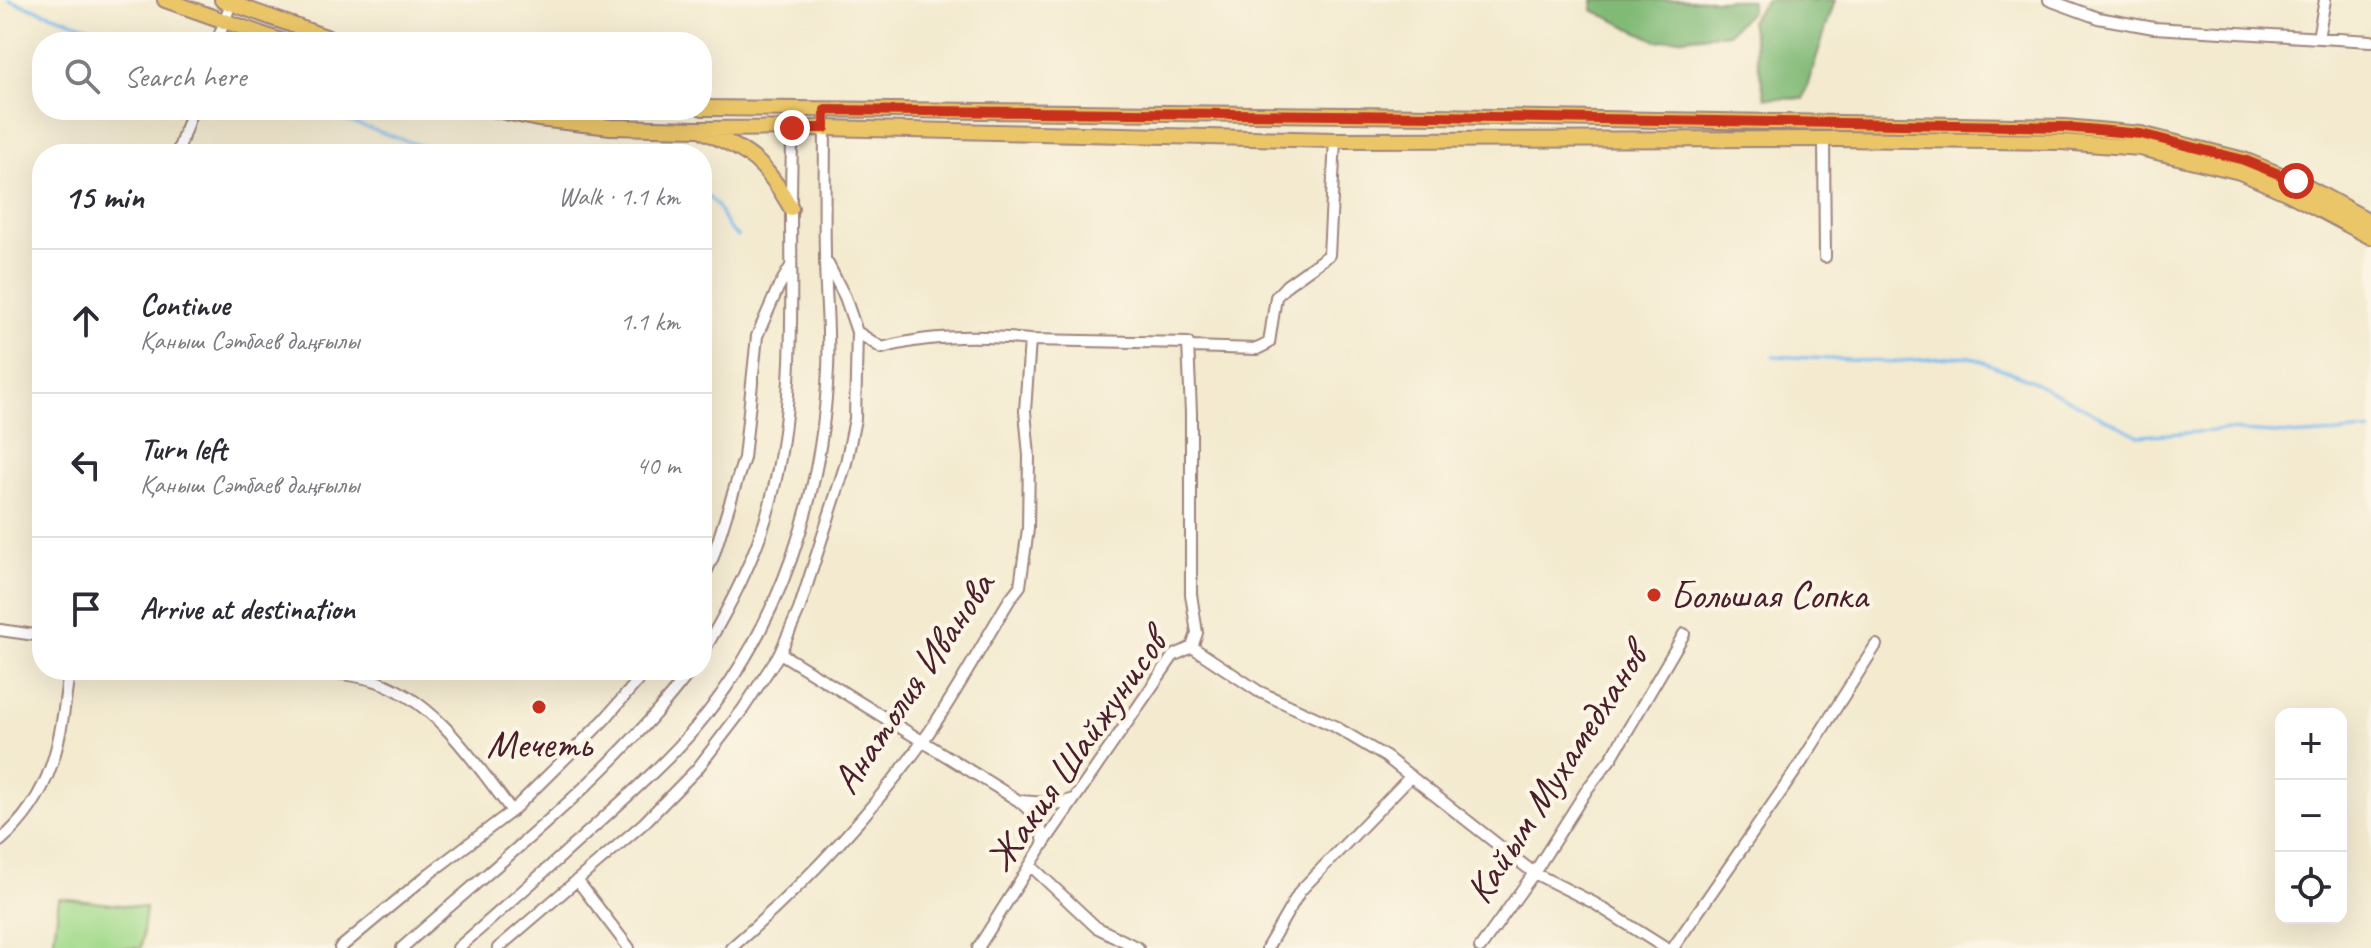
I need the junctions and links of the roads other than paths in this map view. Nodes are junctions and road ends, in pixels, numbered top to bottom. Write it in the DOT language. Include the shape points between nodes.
graph roads {
  1 [pos="165,0"];
  2 [pos="2049,0"];
  3 [pos="2325,0"];
  4 [pos="227,2"];
  5 [pos="224,22"];
  6 [pos="220,32"];
  7 [pos="254,32"];
  8 [pos="312,32"];
  9 [pos="2318,38"];
  10 [pos="2371,41"];
  11 [pos="712,108"];
  12 [pos="793,109"];
  13 [pos="825,110"];
  14 [pos="189,120"];
  15 [pos="547,120"];
  16 [pos="792,128"];
  17 [pos="825,128"];
  18 [pos="697,129"];
  19 [pos="1824,139"];
  20 [pos="1335,140"];
  21 [pos="180,144"];
  22 [pos="791,208"];
  23 [pos="2371,222"];
  24 [pos="2371,237"];
  25 [pos="1825,257"];
  26 [pos="825,258"];
  27 [pos="792,264"];
  28 [pos="857,332"];
  29 [pos="1030,340"];
  30 [pos="1189,345"];
  31 [pos="712,559"];
  32 [pos="0,630"];
  33 [pos="1684,634"];
  34 [pos="32,635"];
  35 [pos="712,637"];
  36 [pos="1876,645"];
  37 [pos="1192,647"];
  38 [pos="780,653"];
  39 [pos="68,680"];
  40 [pos="374,680"];
  41 [pos="638,680"];
  42 [pos="683,680"];
  43 [pos="922,742"];
  44 [pos="1411,776"];
  45 [pos="1074,799"];
  46 [pos="1019,801"];
  47 [pos="512,811"];
  48 [pos="0,841"];
  49 [pos="1044,843"];
  50 [pos="1031,866"];
  51 [pos="1534,873"];
  52 [pos="577,880"];
  53 [pos="340,948"];
  54 [pos="402,948"];
  55 [pos="458,948"];
  56 [pos="498,948"];
  57 [pos="629,948"];
  58 [pos="731,948"];
  59 [pos="978,948"];
  60 [pos="1138,948"];
  61 [pos="1267,948"];
  62 [pos="1480,948"];
  63 [pos="1665,948"];
  64 [pos="1673,948"];
  1 -- 5 [label="main road"];
  2 -- 9 [label="street" via="2098,18 2154,28"];
  3 -- 9 [label="street"];
  4 -- 5 [label="street"];
  4 -- 8 [label="main road"];
  5 -- 6 [label="street"];
  5 -- 7 [label="main road"];
  9 -- 10 [label="street"];
  11 -- 12 [label="main road"];
  12 -- 13 [label="main road"];
  12 -- 16 [label="street"];
  13 -- 17 [label="street"];
  13 -- 23 [label="main road" via="2065,127 2141,134 2244,160"];
  14 -- 21 [label="street"];
  15 -- 18 [label="main road"];
  16 -- 17 [label="main road"];
  16 -- 18 [label="main road"];
  16 -- 22 [label="street"];
  17 -- 20 [label="main road"];
  17 -- 26 [label="street"];
  18 -- 22 [label="main road" via="759,160"];
  19 -- 20 [label="main road"];
  19 -- 24 [label="main road" via="2140,148 2240,172"];
  19 -- 25 [label="street"];
  20 -- 30 [label="street" via="1329,255 1276,297 1269,343 1257,349"];
  22 -- 27 [label="street"];
  26 -- 28 [label="street"];
  26 -- 55 [label="street" via="828,370 817,464 791,562 753,645 698,726 659,768"];
  27 -- 31 [label="street" via="757,336 744,458"];
  27 -- 35 [label="street" via="788,400 779,466 748,568"];
  28 -- 29 [label="street" via="882,348 972,337"];
  28 -- 38 [label="street" via="855,419 846,463"];
  29 -- 30 [label="street"];
  29 -- 43 [label="street, Анатолия Иванова" via="1025,411 1028,529 1020,586"];
  30 -- 37 [label="street, Жакия Шайжунисов" via="1191,594 1197,633"];
  32 -- 34 [label="street"];
  33 -- 51 [label="street, Кайым Мухамедханов" via="1626,734"];
  36 -- 64 [label="street"];
  37 -- 44 [label="street" via="1258,691 1334,726"];
  37 -- 45 [label="street, Жакия Шайжунисов" via="1173,656"];
  38 -- 43 [label="street"];
  38 -- 52 [label="street" via="697,769"];
  39 -- 48 [label="street" via="49,775 34,804"];
  40 -- 47 [label="street" via="422,705 441,723"];
  41 -- 47 [label="street"];
  42 -- 54 [label="street" via="626,748"];
  43 -- 46 [label="street"];
  43 -- 58 [label="street, Анатолия Иванова" via="852,832 789,898"];
  44 -- 51 [label="street"];
  44 -- 61 [label="street" via="1300,891"];
  45 -- 46 [label="street" via="1056,804"];
  45 -- 49 [label="street, Жакия Шайжунисов"];
  46 -- 49 [label="street" via="1034,813"];
  47 -- 53 [label="street"];
  49 -- 50 [label="street, Жакия Шайжунисов"];
  50 -- 59 [label="street, Жакия Шайжунисов"];
  50 -- 60 [label="street" via="1096,927"];
  51 -- 62 [label="street, Кайым Мухамедханов"];
  51 -- 63 [label="street"];
  52 -- 56 [label="street"];
  52 -- 57 [label="street"];
}
